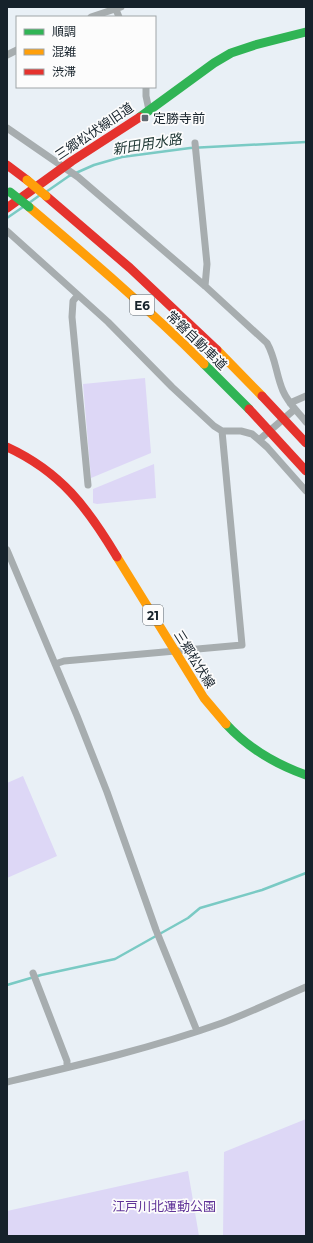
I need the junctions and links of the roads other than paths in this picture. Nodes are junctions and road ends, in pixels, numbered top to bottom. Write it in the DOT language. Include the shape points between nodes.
graph roads {
  1 [pos="117,8"];
  2 [pos="94,16"];
  3 [pos="306,32"];
  4 [pos="16,50"];
  5 [pos="7,55"];
  6 [pos="146,88"];
  7 [pos="150,110"];
  8 [pos="7,128"];
  9 [pos="195,144"];
  10 [pos="7,164"];
  11 [pos="66,169"];
  12 [pos="8,191"];
  13 [pos="7,208"];
  14 [pos="7,231"];
  15 [pos="205,286"];
  16 [pos="78,295"];
  17 [pos="306,396"];
  18 [pos="292,406"];
  19 [pos="306,422"];
  20 [pos="222,431"];
  21 [pos="259,440"];
  22 [pos="306,443"];
  23 [pos="7,447"];
  24 [pos="306,471"];
  25 [pos="88,486"];
  26 [pos="306,491"];
  27 [pos="7,550"];
  28 [pos="174,650"];
  29 [pos="55,664"];
  30 [pos="306,775"];
  31 [pos="32,973"];
  32 [pos="306,987"];
  33 [pos="197,1031"];
  34 [pos="67,1067"];
  35 [pos="7,1082"];
  1 -- 2 [label="street"];
  3 -- 7 [label="main road, 三郷松伏線旧道" via="231,53"];
  4 -- 5 [label="street"];
  6 -- 7 [label="street"];
  7 -- 11 [label="main road, 三郷松伏線旧道"];
  8 -- 11 [label="street"];
  9 -- 15 [label="street" via="207,264"];
  10 -- 22 [label="main road, 常磐自動車道 / E6, bridge" via="101,242 182,316"];
  11 -- 13 [label="main road, 三郷松伏線旧道"];
  11 -- 15 [label="street"];
  12 -- 24 [label="main road, 常磐自動車道 / E6, bridge" via="88,257 170,330 249,409"];
  14 -- 16 [label="street"];
  15 -- 18 [label="street" via="267,343 273,353 283,391"];
  16 -- 20 [label="street" via="208,421"];
  16 -- 25 [label="street" via="73,301 72,317"];
  17 -- 18 [label="street"];
  18 -- 19 [label="street"];
  18 -- 21 [label="street"];
  20 -- 21 [label="street" via="252,434"];
  20 -- 28 [label="street" via="242,645"];
  21 -- 26 [label="street"];
  23 -- 28 [label="main road, 三郷松伏線 / 21" via="38,463 72,492 122,565"];
  27 -- 29 [label="street"];
  28 -- 29 [label="street"];
  28 -- 30 [label="main road, 三郷松伏線 / 21" via="209,705 233,732 278,764"];
  29 -- 33 [label="street" via="104,785 156,930"];
  31 -- 34 [label="street" via="67,1061"];
  32 -- 33 [label="street" via="246,1014"];
  33 -- 34 [label="street"];
  34 -- 35 [label="street"];
}
